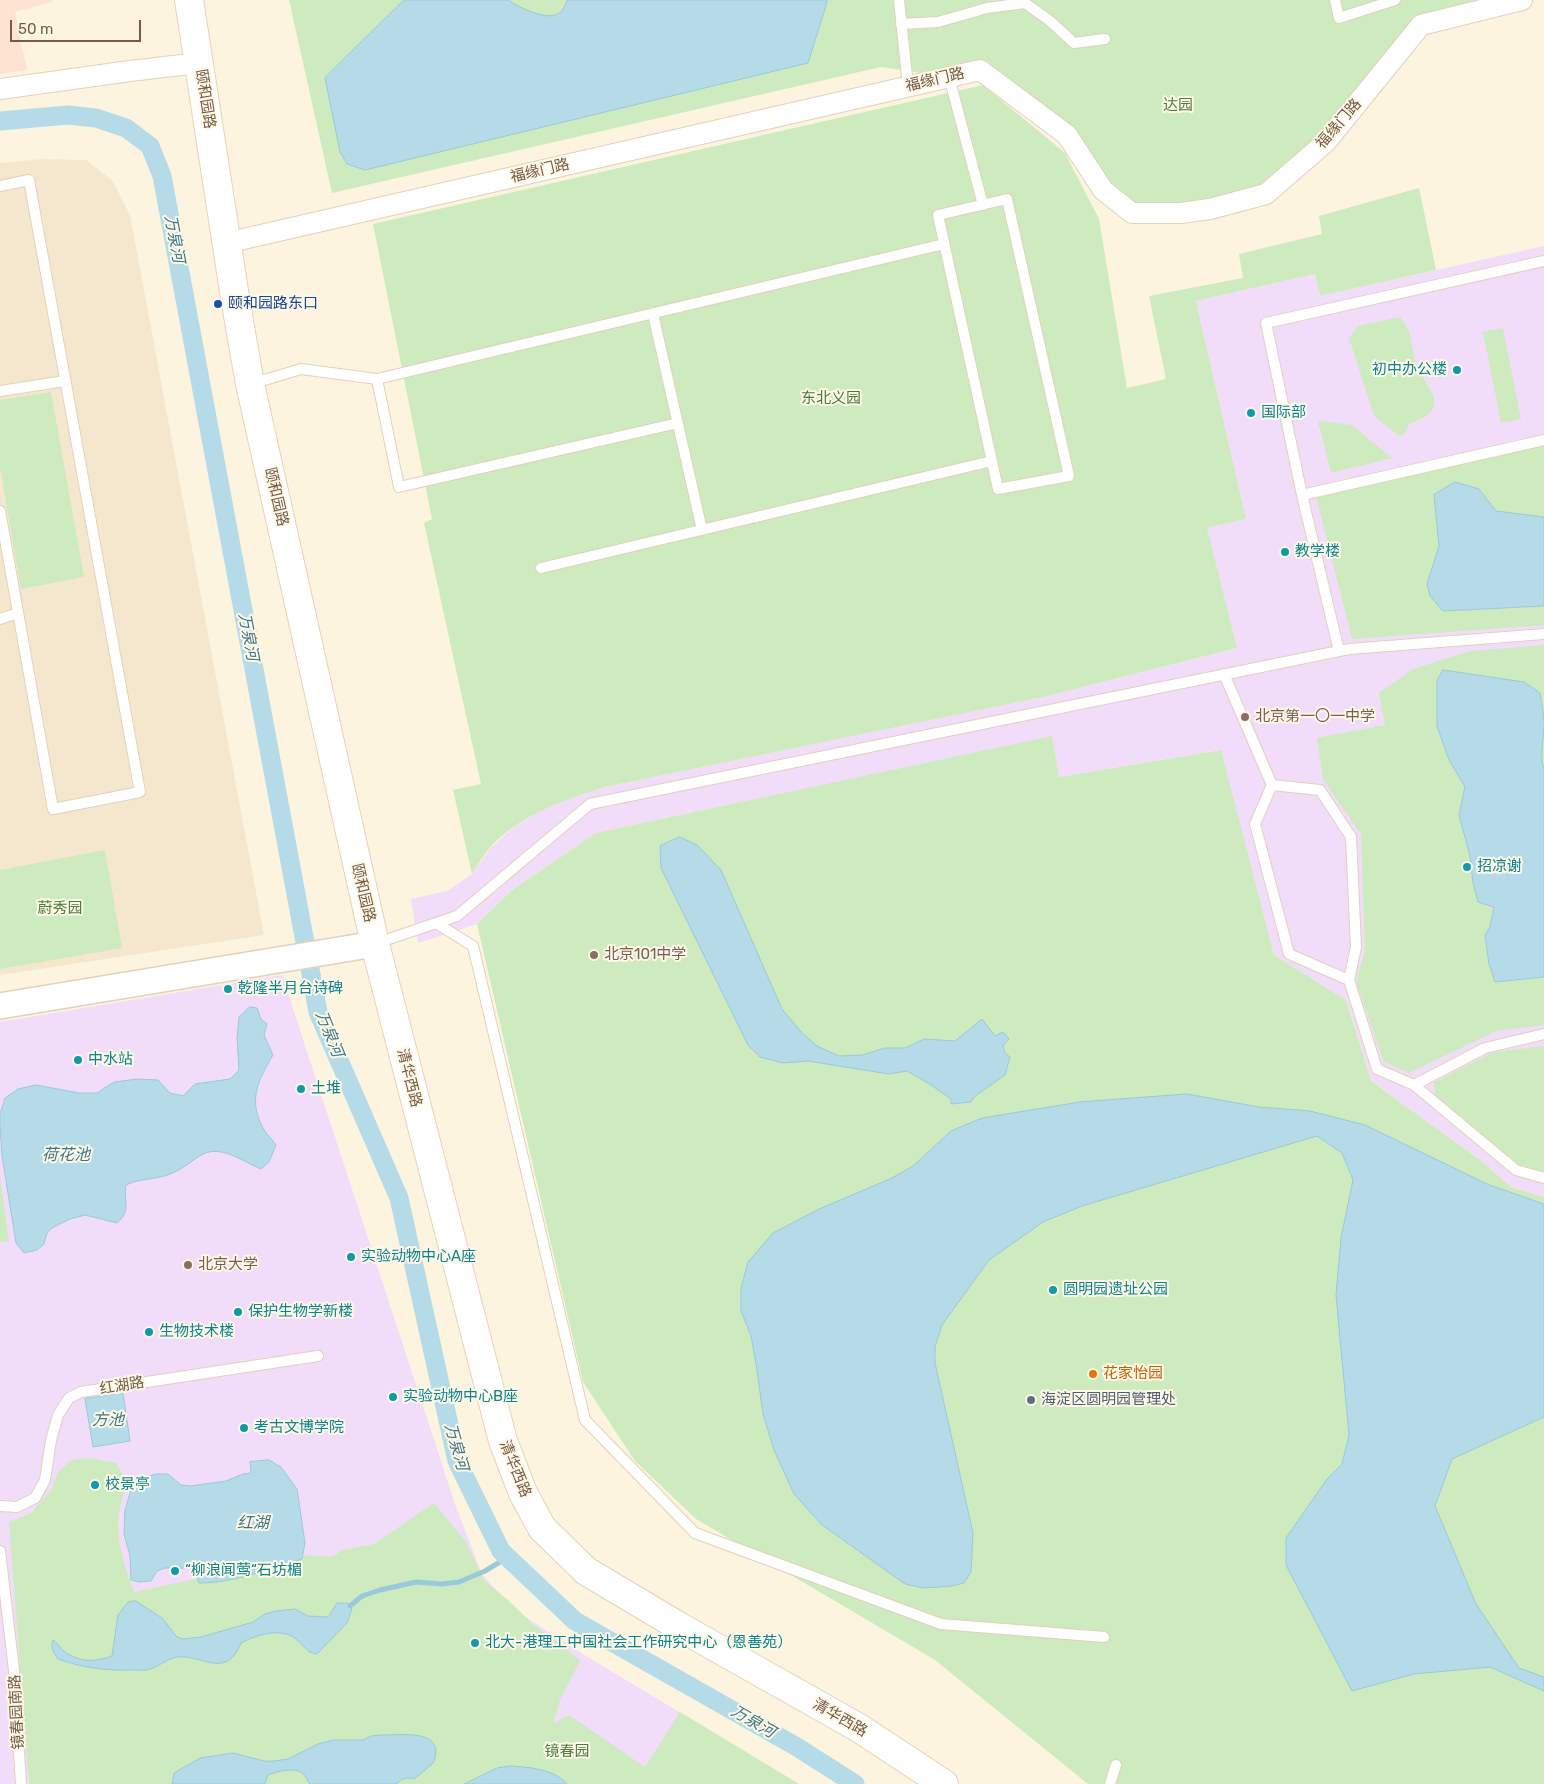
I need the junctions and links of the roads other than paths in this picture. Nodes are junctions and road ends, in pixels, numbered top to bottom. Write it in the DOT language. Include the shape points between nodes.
graph roads {
  1 [pos="189,0"];
  2 [pos="898,0"];
  3 [pos="1335,0"];
  4 [pos="1395,0"];
  5 [pos="1522,0"];
  6 [pos="1026,2"];
  7 [pos="901,24"];
  8 [pos="1105,39"];
  9 [pos="199,63"];
  10 [pos="950,77"];
  11 [pos="908,86"];
  12 [pos="0,89"];
  13 [pos="0,186"];
  14 [pos="983,204"];
  15 [pos="226,243"];
  16 [pos="944,244"];
  17 [pos="1544,261"];
  18 [pos="652,314"];
  19 [pos="378,380"];
  20 [pos="66,381"];
  21 [pos="250,384"];
  22 [pos="0,391"];
  23 [pos="678,423"];
  24 [pos="1544,440"];
  25 [pos="992,461"];
  26 [pos="1302,495"];
  27 [pos="0,511"];
  28 [pos="702,530"];
  29 [pos="541,568"];
  30 [pos="18,613"];
  31 [pos="0,619"];
  32 [pos="1544,634"];
  33 [pos="1339,651"];
  34 [pos="1224,674"];
  35 [pos="1272,785"];
  36 [pos="436,923"];
  37 [pos="375,944"];
  38 [pos="1349,980"];
  39 [pos="0,1006"];
  40 [pos="1544,1034"];
  41 [pos="1414,1085"];
  42 [pos="1544,1178"];
  43 [pos="318,1356"];
  44 [pos="0,1506"];
  45 [pos="0,1551"];
  46 [pos="1104,1637"];
  47 [pos="1116,1765"];
  48 [pos="21,1784"];
  49 [pos="944,1784"];
  50 [pos="1110,1784"];
  1 -- 9 [label="main road, 颐和园路"];
  2 -- 7 [label="lane"];
  3 -- 4 [label="lane" via="1339,18"];
  5 -- 10 [label="street, 福缘门路" via="1421,26 1326,142 1266,194 1181,213 1132,212 1102,190 1067,135 1052,123 980,70"];
  6 -- 7 [label="lane" via="987,8 938,22"];
  6 -- 8 [label="lane" via="1074,43"];
  7 -- 11 [label="lane"];
  9 -- 12 [label="street"];
  9 -- 15 [label="main road, 颐和园路"];
  10 -- 11 [label="street, 福缘门路"];
  10 -- 14 [label="lane"];
  11 -- 15 [label="street, 福缘门路"];
  13 -- 20 [label="lane" via="29,180"];
  14 -- 16 [label="lane" via="938,215"];
  14 -- 25 [label="lane" via="1007,199 1069,476 998,489"];
  15 -- 21 [label="main road, 颐和园路"];
  16 -- 18 [label="lane"];
  16 -- 25 [label="lane"];
  17 -- 26 [label="lane" via="1266,323"];
  18 -- 19 [label="lane"];
  18 -- 23 [label="lane"];
  19 -- 21 [label="lane" via="301,369"];
  19 -- 23 [label="lane" via="399,487"];
  20 -- 22 [label="lane"];
  20 -- 30 [label="lane" via="140,792 53,809"];
  21 -- 37 [label="main road, 颐和园路"];
  23 -- 28 [label="lane"];
  24 -- 26 [label="lane"];
  25 -- 28 [label="lane"];
  26 -- 33 [label="lane"];
  27 -- 30 [label="lane"];
  28 -- 29 [label="lane"];
  30 -- 31 [label="lane"];
  32 -- 33 [label="lane"];
  33 -- 34 [label="lane"];
  34 -- 35 [label="lane"];
  34 -- 36 [label="lane" via="590,804 457,916"];
  35 -- 38 [label="lane" via="1255,824 1289,954"];
  35 -- 38 [label="lane" via="1320,790 1351,838 1356,947"];
  36 -- 37 [label="lane"];
  36 -- 46 [label="lane" via="473,946 586,1420 695,1533 941,1624"];
  37 -- 39 [label="street, 颐和园路"];
  37 -- 49 [label="main road, 清华西路" via="503,1441 523,1493 542,1528 586,1571 859,1728"];
  38 -- 41 [label="lane" via="1377,1069"];
  40 -- 41 [label="lane" via="1485,1048"];
  41 -- 42 [label="lane" via="1516,1170"];
  43 -- 44 [label="lane, 红湖路" via="81,1392 69,1398 58,1415 45,1480 36,1498 17,1507"];
  45 -- 48 [label="lane, 镜春园南路" via="14,1670"];
  47 -- 50 [label="lane"];
}
